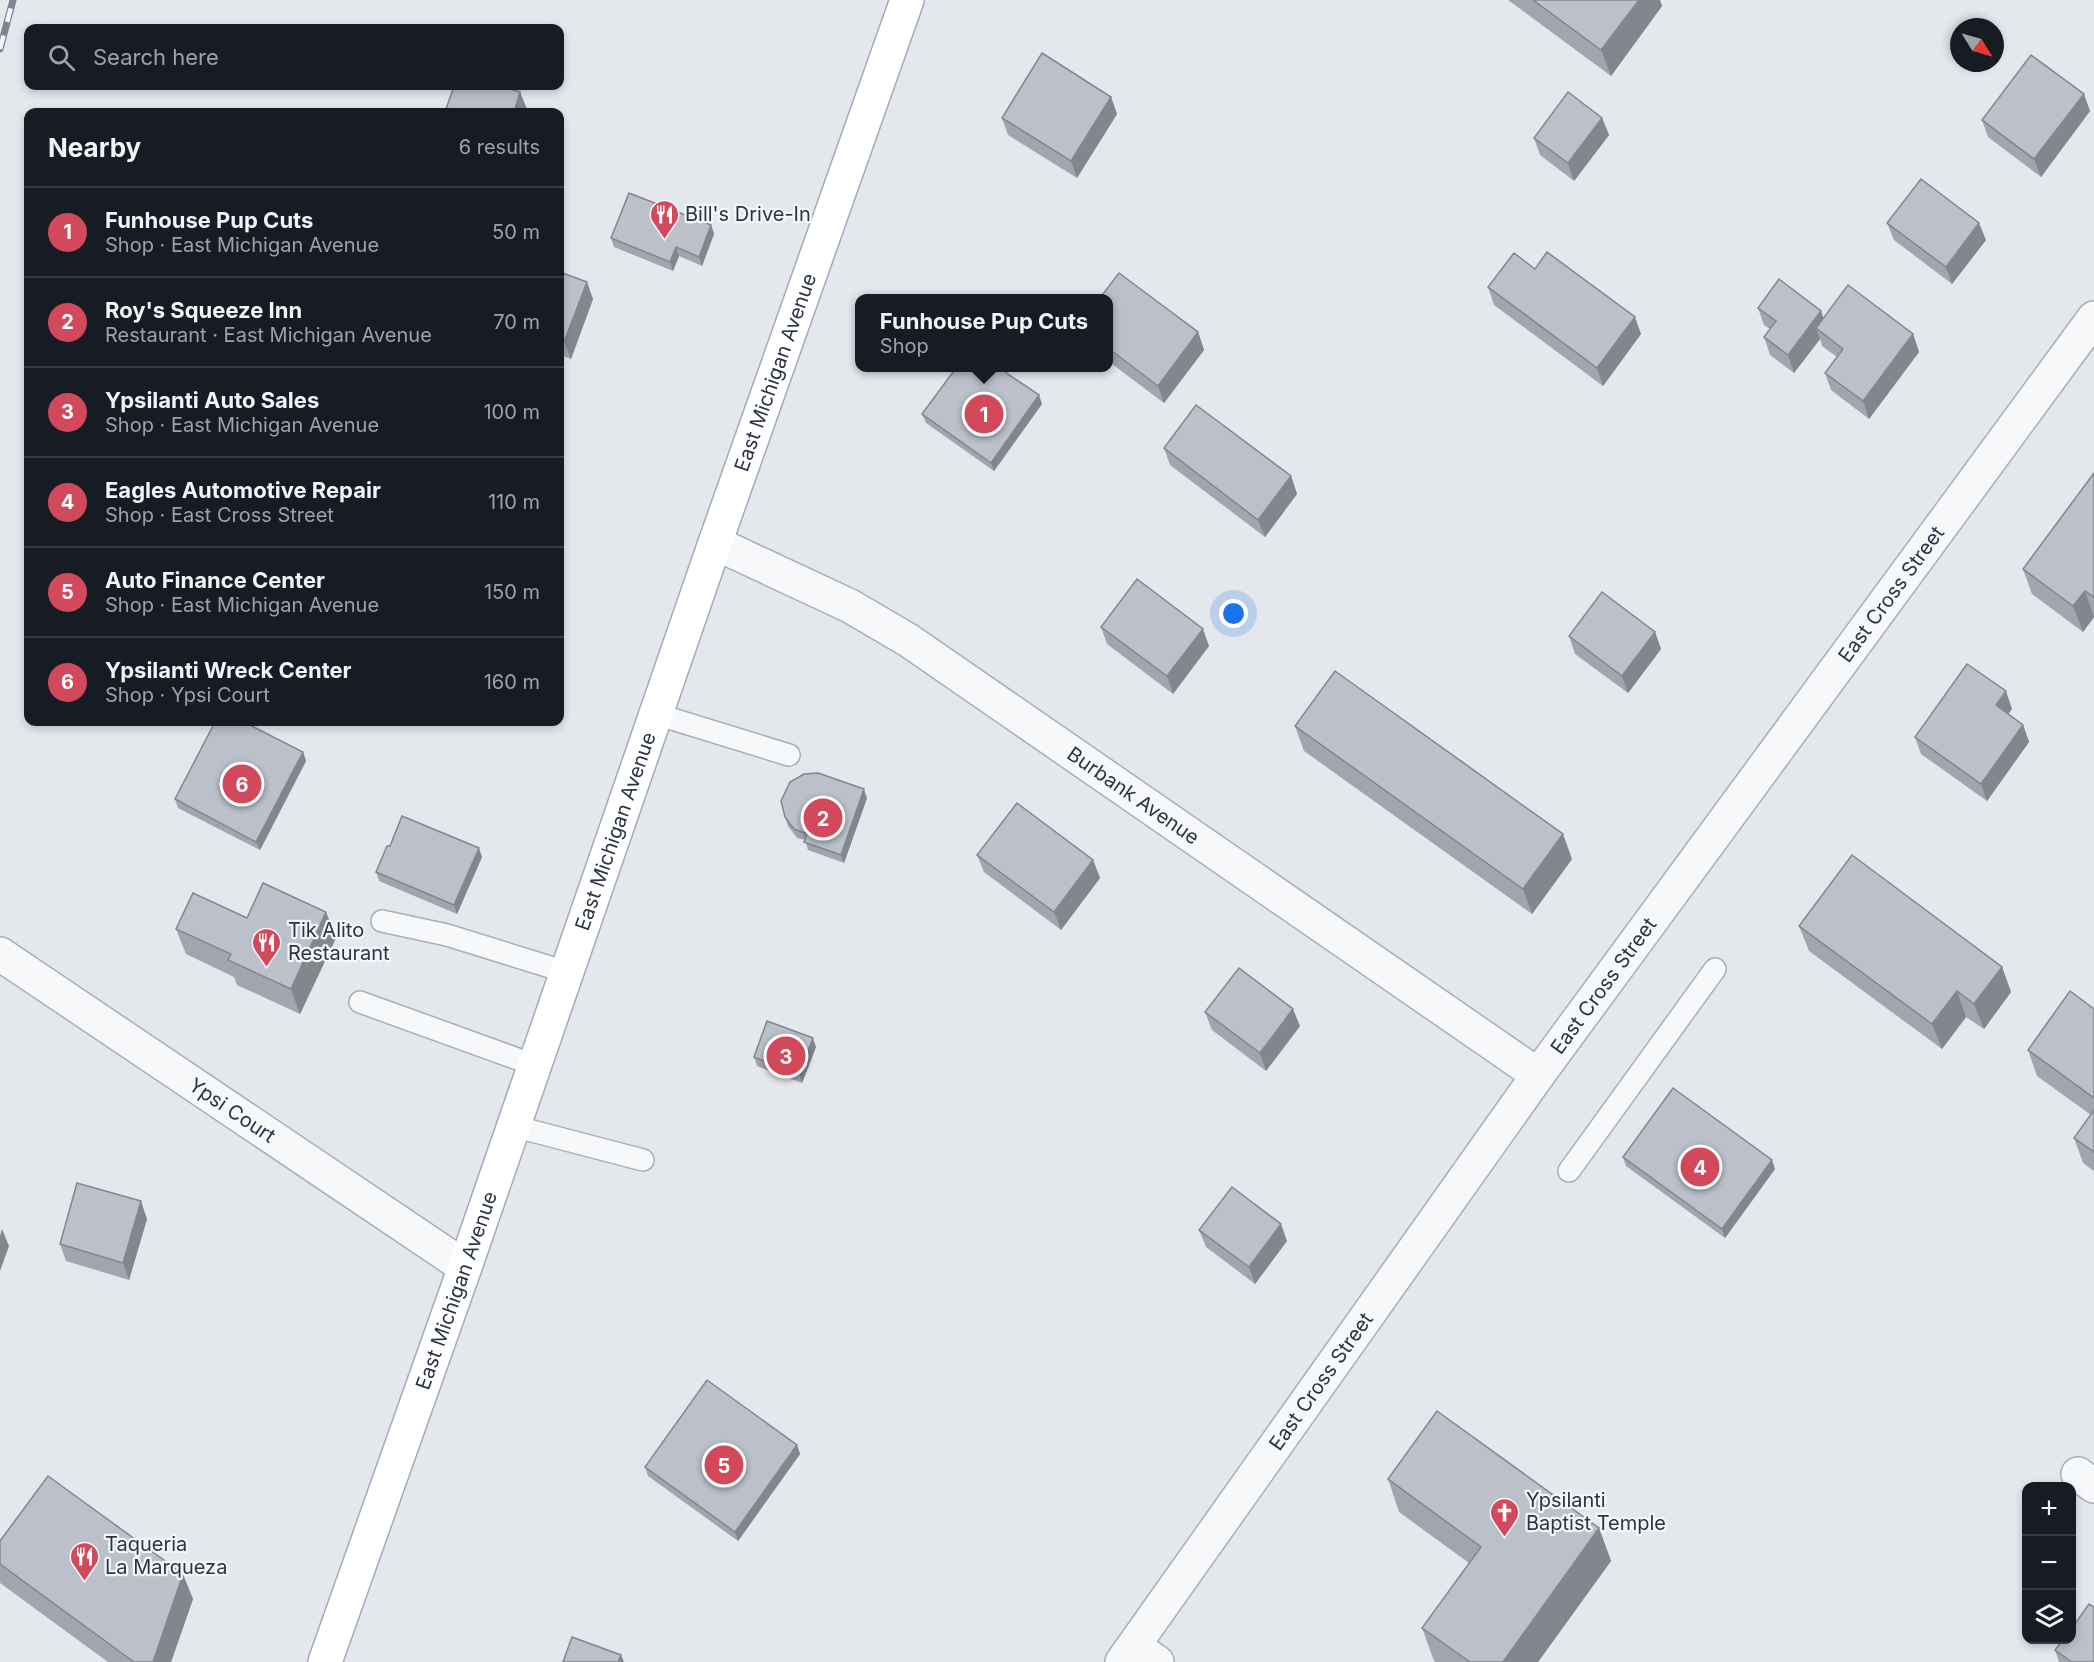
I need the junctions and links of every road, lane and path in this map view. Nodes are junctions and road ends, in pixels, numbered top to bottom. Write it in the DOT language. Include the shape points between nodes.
graph roads {
  1 [pos="907,0"];
  2 [pos="2094,318"];
  3 [pos="715,543"];
  4 [pos="656,714"];
  5 [pos="789,755"];
  6 [pos="382,921"];
  7 [pos="0,954"];
  8 [pos="1715,969"];
  9 [pos="566,972"];
  10 [pos="360,1002"];
  11 [pos="534,1065"];
  12 [pos="1538,1075"];
  13 [pos="513,1126"];
  14 [pos="643,1160"];
  15 [pos="1569,1171"];
  16 [pos="465,1267"];
  17 [pos="1138,1657"];
  18 [pos="325,1662"];
  1 -- 3 [label="main road, East Michigan Avenue"];
  2 -- 12 [label="street, East Cross Street"];
  3 -- 4 [label="main road, East Michigan Avenue"];
  3 -- 12 [label="street, Burbank Avenue" via="850,606 908,640"];
  4 -- 5 [label="lane"];
  4 -- 9 [label="main road, East Michigan Avenue"];
  6 -- 9 [label="lane" via="447,934"];
  7 -- 16 [label="street, Ypsi Court"];
  8 -- 15 [label="lane"];
  9 -- 11 [label="main road, East Michigan Avenue"];
  10 -- 11 [label="lane"];
  11 -- 13 [label="main road, East Michigan Avenue"];
  12 -- 17 [label="street, East Cross Street"];
  13 -- 14 [label="lane"];
  13 -- 16 [label="main road, East Michigan Avenue"];
  16 -- 18 [label="main road, East Michigan Avenue"];
}
